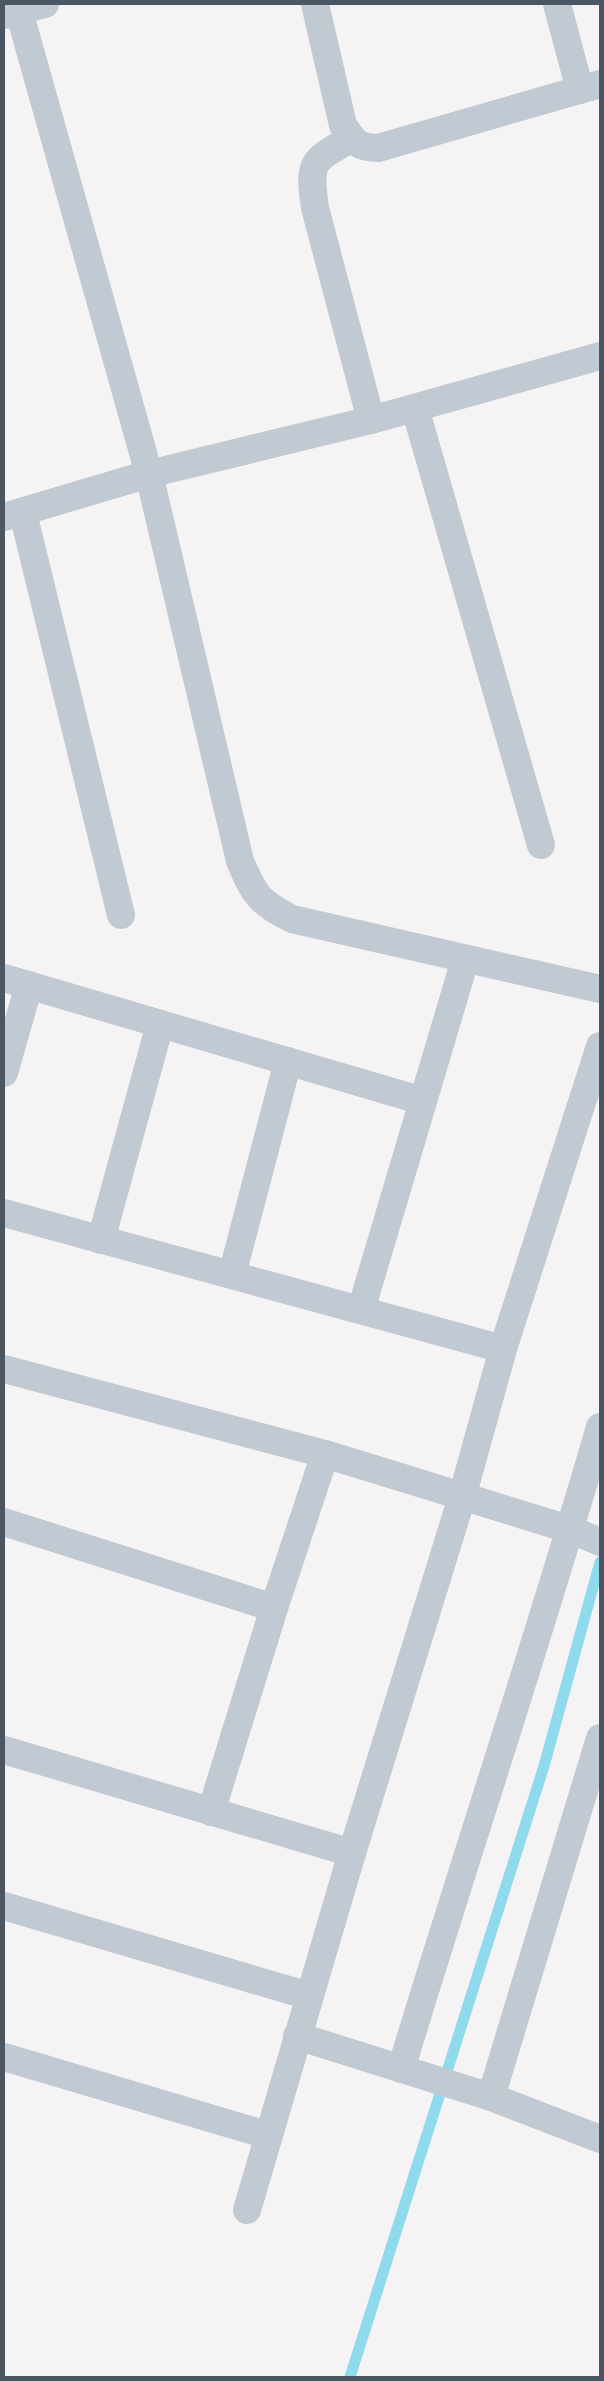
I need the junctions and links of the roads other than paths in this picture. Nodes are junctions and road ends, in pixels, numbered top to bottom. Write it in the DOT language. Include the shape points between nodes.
graph roads {
  1 [pos="45,4"];
  2 [pos="315,4"];
  3 [pos="557,4"];
  4 [pos="11,13"];
  5 [pos="590,87"];
  6 [pos="352,138"];
  7 [pos="600,356"];
  8 [pos="415,408"];
  9 [pos="371,420"];
  10 [pos="150,474"];
  11 [pos="14,515"];
  12 [pos="541,845"];
  13 [pos="121,915"];
  14 [pos="465,960"];
  15 [pos="16,981"];
  16 [pos="600,989"];
  17 [pos="160,1024"];
  18 [pos="600,1046"];
  19 [pos="288,1062"];
  20 [pos="4,1073"];
  21 [pos="423,1101"];
  22 [pos="4,1213"];
  23 [pos="101,1240"];
  24 [pos="232,1275"];
  25 [pos="361,1310"];
  26 [pos="503,1349"];
  27 [pos="4,1369"];
  28 [pos="600,1427"];
  29 [pos="326,1454"];
  30 [pos="462,1497"];
  31 [pos="4,1522"];
  32 [pos="584,1536"];
  33 [pos="274,1608"];
  34 [pos="600,1738"];
  35 [pos="4,1750"];
  36 [pos="211,1812"];
  37 [pos="352,1853"];
  38 [pos="4,1906"];
  39 [pos="309,1996"];
  40 [pos="297,2036"];
  41 [pos="4,2057"];
  42 [pos="408,2071"];
  43 [pos="480,2094"];
  44 [pos="268,2135"];
  45 [pos="600,2139"];
  46 [pos="247,2210"];
  1 -- 4 [label="street"];
  2 -- 6 [label="street" via="343,125"];
  3 -- 5 [label="street"];
  4 -- 10 [label="street"];
  5 -- 6 [label="street" via="378,148 362,147"];
  6 -- 9 [label="street" via="323,154 315,162 311,175 315,208"];
  7 -- 8 [label="street"];
  8 -- 9 [label="street"];
  8 -- 12 [label="street"];
  9 -- 10 [label="street"];
  10 -- 11 [label="street"];
  10 -- 14 [label="street" via="240,861 252,888 266,905 292,919"];
  11 -- 13 [label="street"];
  14 -- 16 [label="street"];
  14 -- 21 [label="street"];
  15 -- 17 [label="street"];
  15 -- 20 [label="street"];
  17 -- 19 [label="street"];
  17 -- 23 [label="street"];
  18 -- 26 [label="street"];
  19 -- 21 [label="street"];
  19 -- 24 [label="street"];
  21 -- 25 [label="street"];
  22 -- 23 [label="street"];
  23 -- 24 [label="street"];
  24 -- 25 [label="street"];
  25 -- 26 [label="street"];
  26 -- 30 [label="street"];
  27 -- 29 [label="street"];
  28 -- 32 [label="street"];
  29 -- 30 [label="street"];
  29 -- 33 [label="street"];
  30 -- 32 [label="street"];
  30 -- 37 [label="street"];
  31 -- 33 [label="street"];
  32 -- 42 [label="street" via="457,1886"];
  33 -- 36 [label="street"];
  34 -- 43 [label="street"];
  35 -- 36 [label="street"];
  36 -- 37 [label="street"];
  37 -- 39 [label="street"];
  38 -- 39 [label="street"];
  39 -- 40 [label="street"];
  40 -- 42 [label="street"];
  40 -- 44 [label="street"];
  41 -- 44 [label="street"];
  42 -- 43 [label="street"];
  43 -- 45 [label="street"];
  44 -- 46 [label="street"];
}
